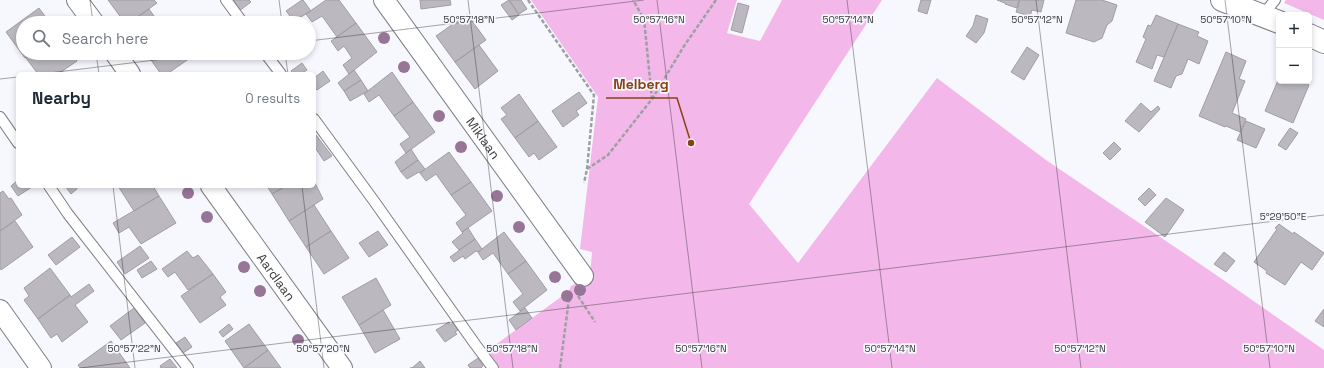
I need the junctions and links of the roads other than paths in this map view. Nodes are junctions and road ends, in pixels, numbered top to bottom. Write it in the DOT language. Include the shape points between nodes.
graph roads {
  1 [pos="77,0"];
  2 [pos="226,0"];
  3 [pos="384,0"];
  4 [pos="1222,0"];
  5 [pos="1272,13"];
  6 [pos="89,16"];
  7 [pos="238,16"];
  8 [pos="1312,36"];
  9 [pos="1324,42"];
  10 [pos="120,60"];
  11 [pos="270,60"];
  12 [pos="129,72"];
  13 [pos="279,72"];
  14 [pos="0,117"];
  15 [pos="316,122"];
  16 [pos="16,140"];
  17 [pos="50,188"];
  18 [pos="212,188"];
  19 [pos="583,276"];
  20 [pos="0,310"];
  21 [pos="41,368"];
  22 [pos="188,368"];
  23 [pos="342,368"];
  24 [pos="493,368"];
  1 -- 6 [label="street"];
  2 -- 7 [label="lane"];
  3 -- 19 [label="street, Miklaan"];
  4 -- 5 [label="street"];
  8 -- 9 [label="street"];
  10 -- 12 [label="street"];
  11 -- 13 [label="lane"];
  14 -- 16 [label="lane"];
  15 -- 24 [label="lane"];
  17 -- 22 [label="lane"];
  18 -- 23 [label="street, Aardlaan"];
  20 -- 21 [label="street"];
}
